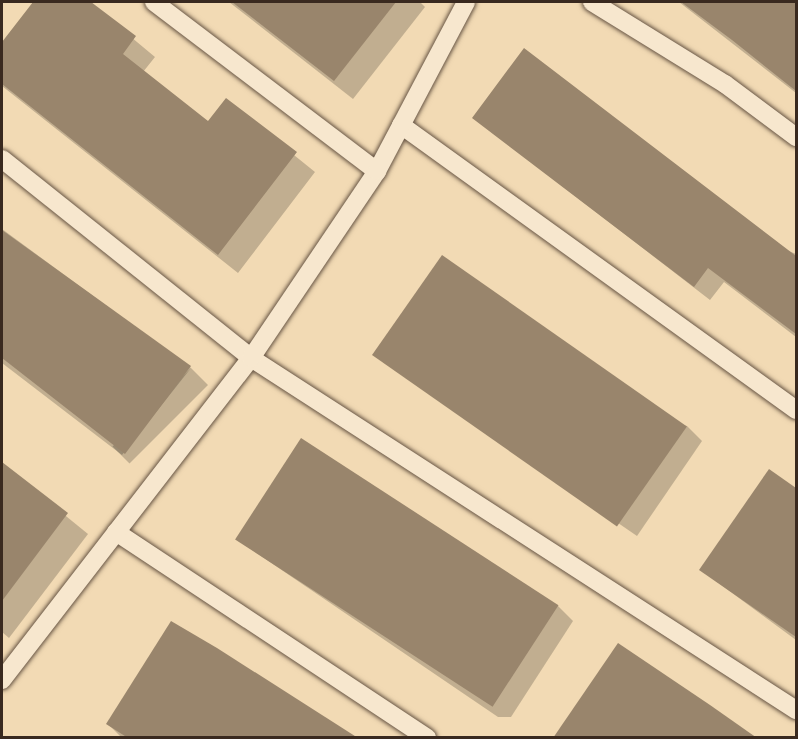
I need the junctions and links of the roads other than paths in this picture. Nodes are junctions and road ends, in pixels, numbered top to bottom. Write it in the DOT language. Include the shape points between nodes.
graph roads {
  1 [pos="154,2"];
  2 [pos="466,2"];
  3 [pos="592,2"];
  4 [pos="401,125"];
  5 [pos="796,137"];
  6 [pos="2,159"];
  7 [pos="376,171"];
  8 [pos="251,358"];
  9 [pos="796,410"];
  10 [pos="116,532"];
  11 [pos="2,680"];
  12 [pos="796,710"];
  13 [pos="427,738"];
  1 -- 7 [label="lane"];
  2 -- 4 [label="lane"];
  3 -- 5 [label="lane" via="725,84"];
  4 -- 7 [label="lane"];
  4 -- 9 [label="lane"];
  6 -- 8 [label="lane"];
  7 -- 8 [label="lane"];
  8 -- 10 [label="lane"];
  8 -- 12 [label="lane"];
  10 -- 11 [label="lane"];
  10 -- 13 [label="lane"];
}
